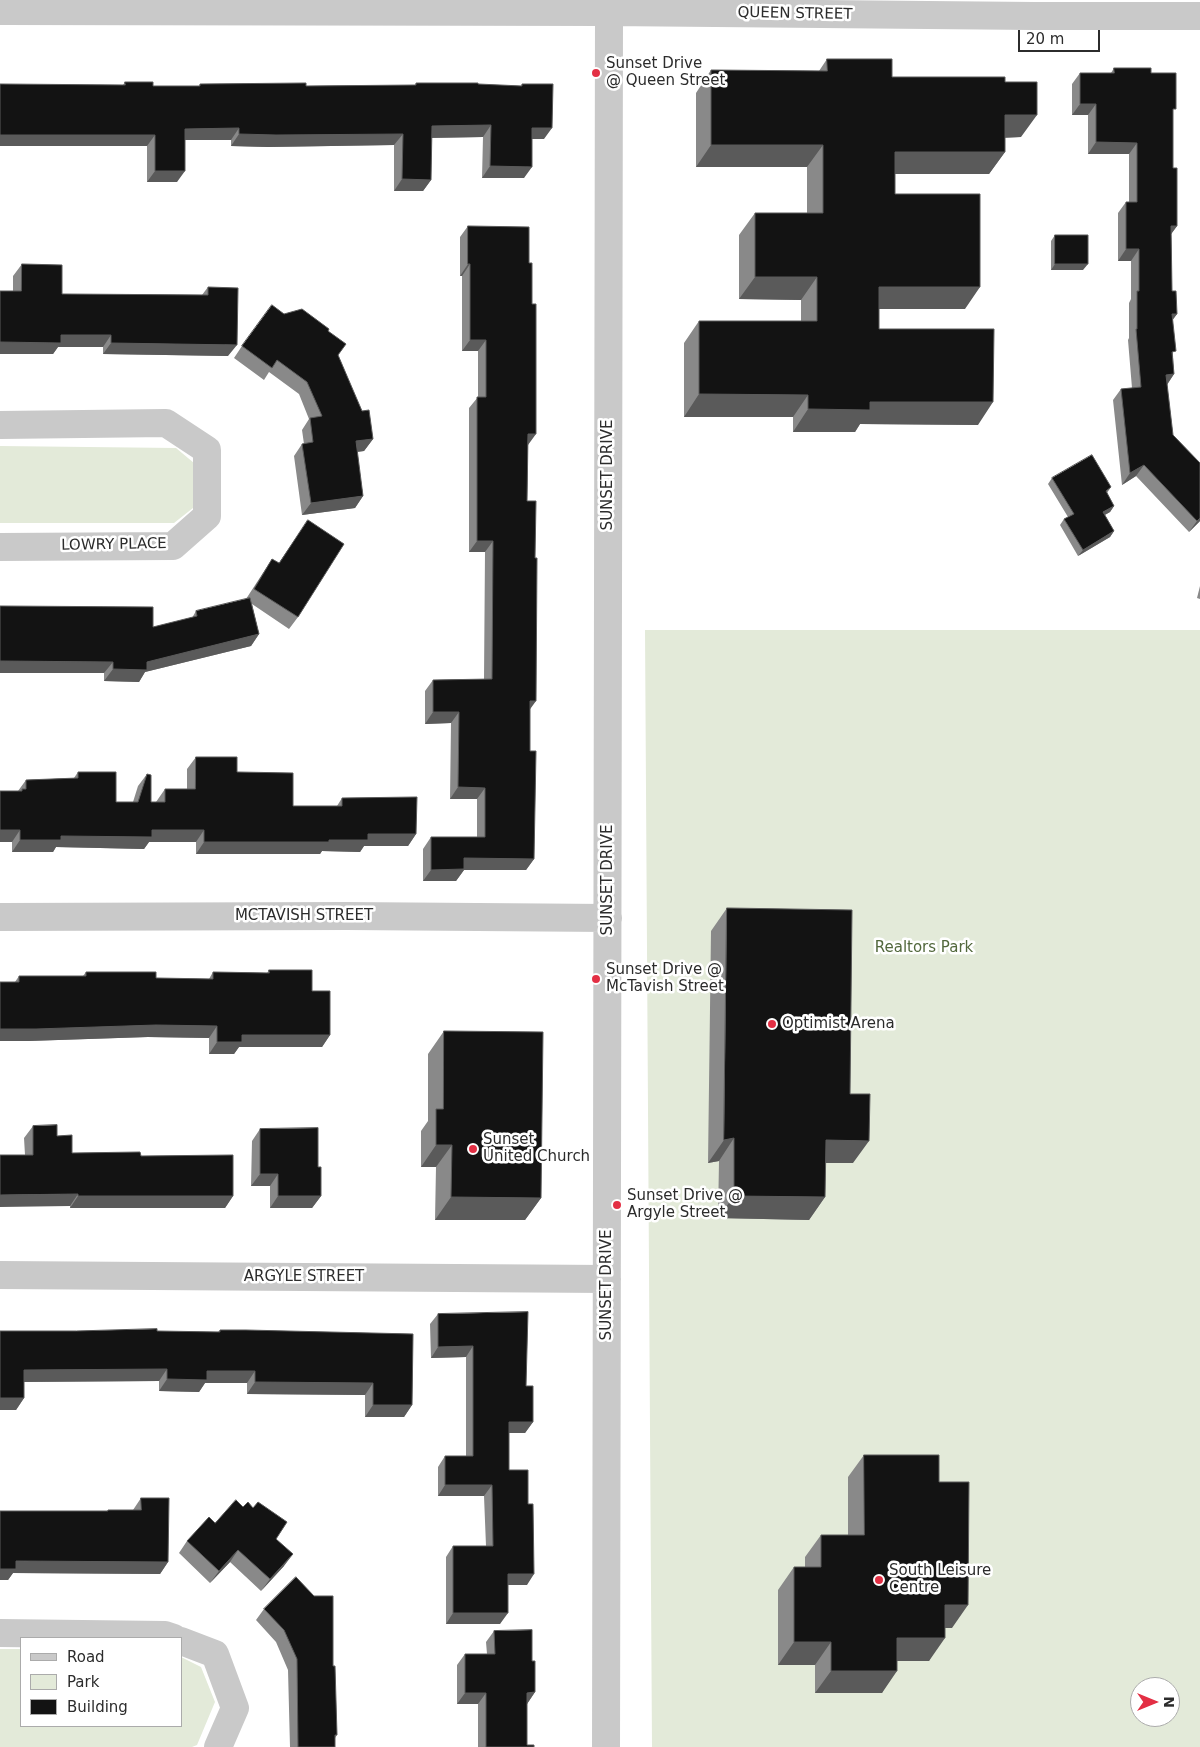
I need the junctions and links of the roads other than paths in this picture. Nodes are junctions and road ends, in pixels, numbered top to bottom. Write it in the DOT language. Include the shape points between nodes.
graph roads {
  1 [pos="10,7"];
  2 [pos="609,12"];
  3 [pos="1200,16"];
  4 [pos="0,425"];
  5 [pos="0,547"];
  6 [pos="0,916"];
  7 [pos="608,918"];
  8 [pos="0,1275"];
  9 [pos="607,1279"];
  10 [pos="0,1633"];
  11 [pos="171,1637"];
  12 [pos="182,1641"];
  13 [pos="218,1747"];
  14 [pos="606,1747"];
  1 -- 2 [label="street, QUEEN STREET"];
  2 -- 3 [label="street, QUEEN STREET"];
  2 -- 7 [label="street, SUNSET DRIVE"];
  4 -- 5 [label="street, LOWRY PLACE" via="166,424 207,450 207,516 173,546"];
  6 -- 7 [label="street, MCTAVISH STREET"];
  7 -- 9 [label="street, SUNSET DRIVE"];
  8 -- 9 [label="street, ARGYLE STREET"];
  9 -- 14 [label="street, SUNSET DRIVE"];
  10 -- 11 [label="street"];
  12 -- 13 [label="street" via="215,1654 235,1708"];
}
